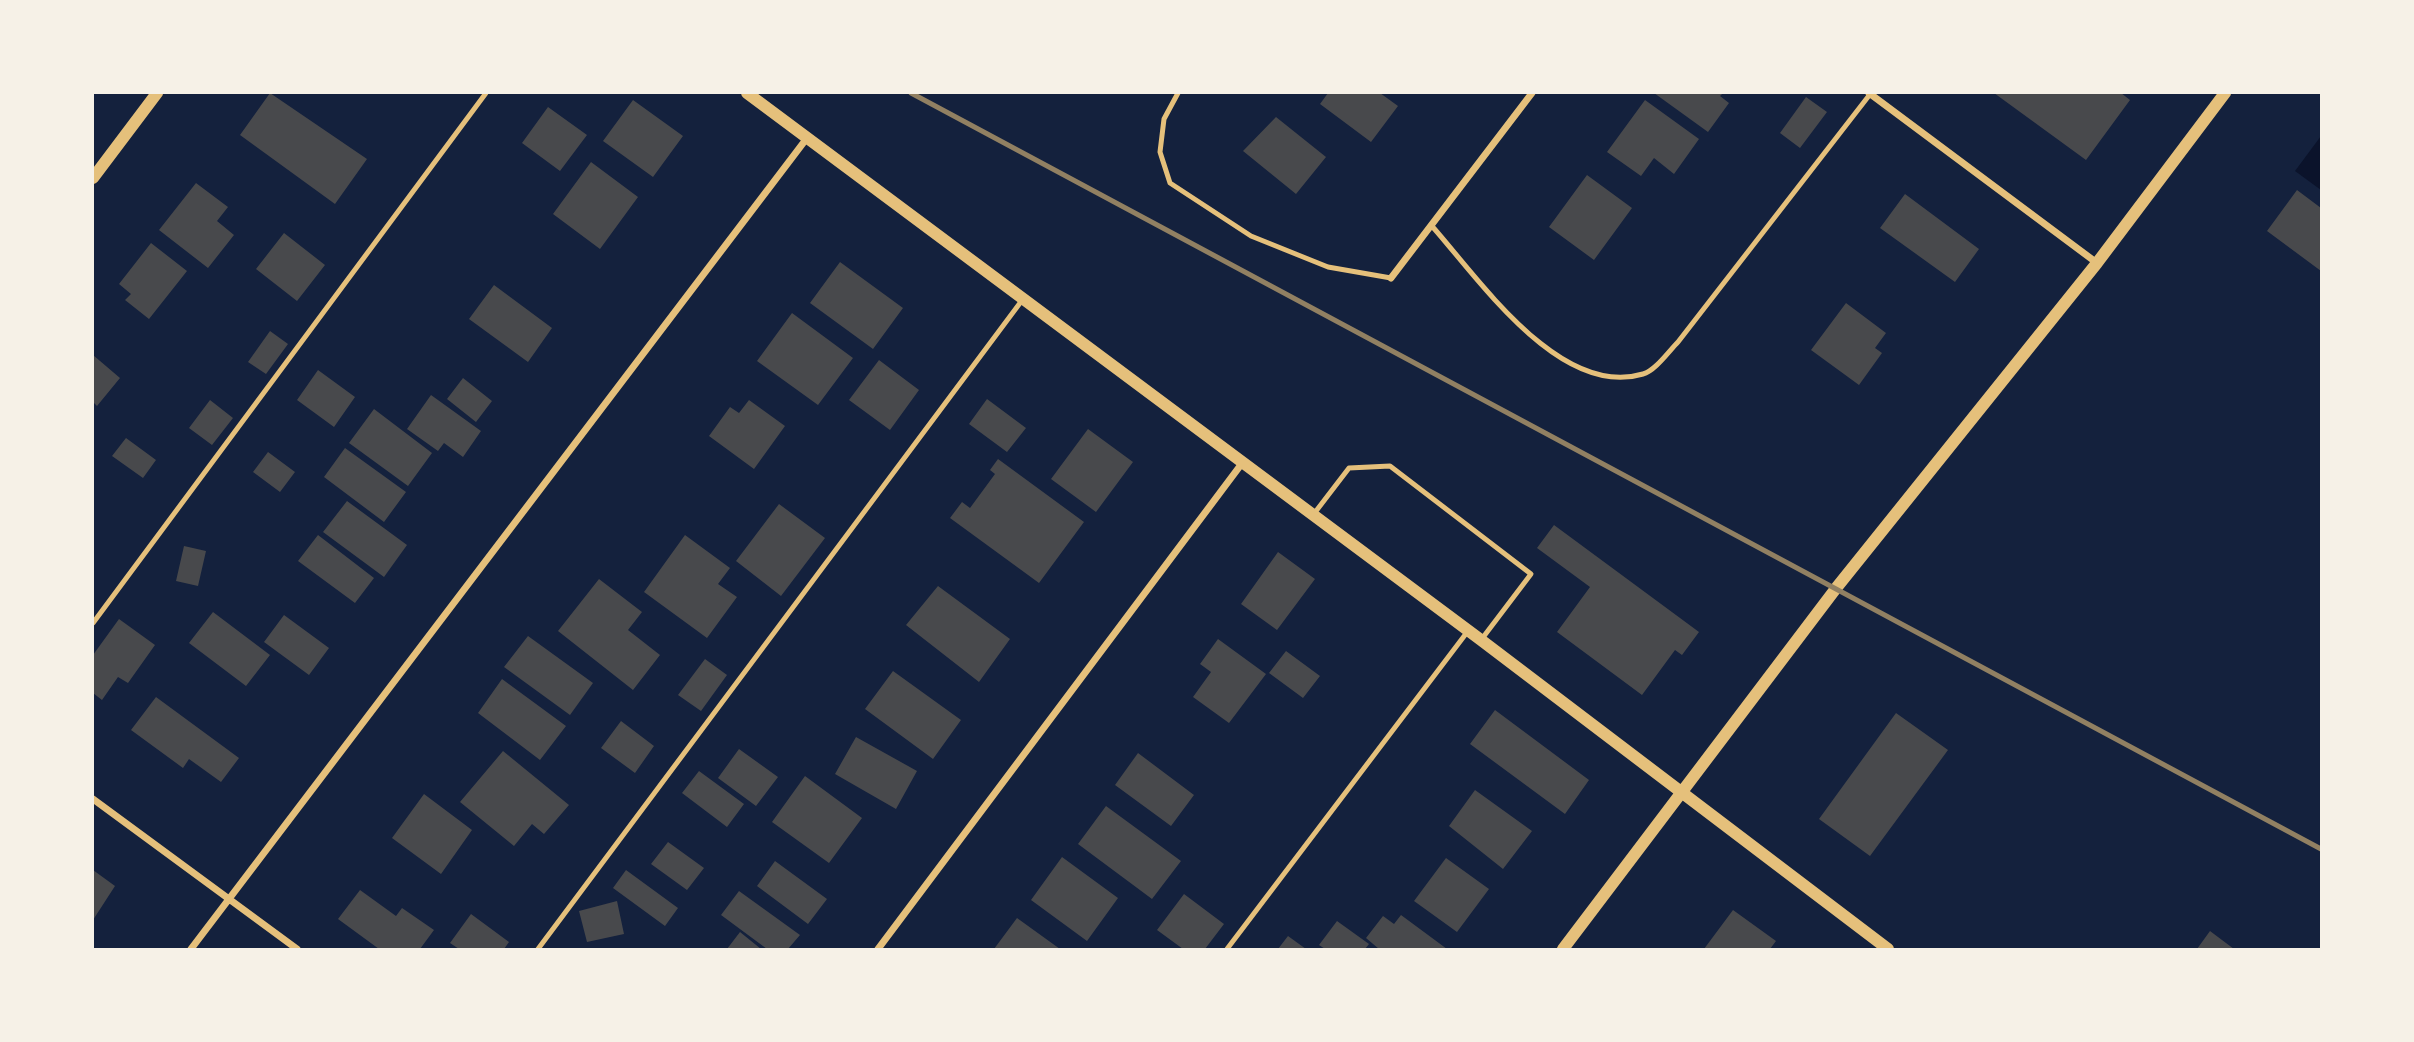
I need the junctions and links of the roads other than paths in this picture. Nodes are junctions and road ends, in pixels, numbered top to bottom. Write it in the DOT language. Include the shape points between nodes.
graph roads {
  1 [pos="157,93"];
  2 [pos="486,93"];
  3 [pos="747,93"];
  4 [pos="1178,93"];
  5 [pos="1532,93"];
  6 [pos="1871,93"];
  7 [pos="2225,93"];
  8 [pos="807,138"];
  9 [pos="93,178"];
  10 [pos="1431,225"];
  11 [pos="2097,263"];
  12 [pos="1391,278"];
  13 [pos="1023,299"];
  14 [pos="1243,462"];
  15 [pos="1313,515"];
  16 [pos="93,624"];
  17 [pos="1468,631"];
  18 [pos="1481,640"];
  19 [pos="1682,793"];
  20 [pos="93,799"];
  21 [pos="230,897"];
  22 [pos="191,949"];
  23 [pos="298,949"];
  24 [pos="538,949"];
  25 [pos="878,949"];
  26 [pos="1227,949"];
  27 [pos="1563,949"];
  28 [pos="1888,949"];
  1 -- 9 [label="street"];
  2 -- 16 [label="lane"];
  3 -- 8 [label="street"];
  4 -- 12 [label="lane" via="1164,119 1160,152 1170,183 1251,236 1328,267"];
  5 -- 10 [label="street"];
  6 -- 10 [label="lane" via="1678,342 1645,374 1606,378 1569,365 1526,331"];
  6 -- 11 [label="street"];
  7 -- 11 [label="street"];
  8 -- 13 [label="street"];
  8 -- 21 [label="street"];
  10 -- 12 [label="street"];
  11 -- 19 [label="street" via="1837,587"];
  13 -- 14 [label="street"];
  13 -- 24 [label="lane"];
  14 -- 15 [label="street"];
  14 -- 25 [label="street"];
  15 -- 17 [label="street"];
  15 -- 18 [label="lane" via="1349,468 1390,466 1531,574"];
  17 -- 18 [label="street"];
  17 -- 26 [label="lane"];
  18 -- 19 [label="street"];
  19 -- 27 [label="street"];
  19 -- 28 [label="street"];
  20 -- 21 [label="street"];
  21 -- 22 [label="street"];
  21 -- 23 [label="street"];
}
